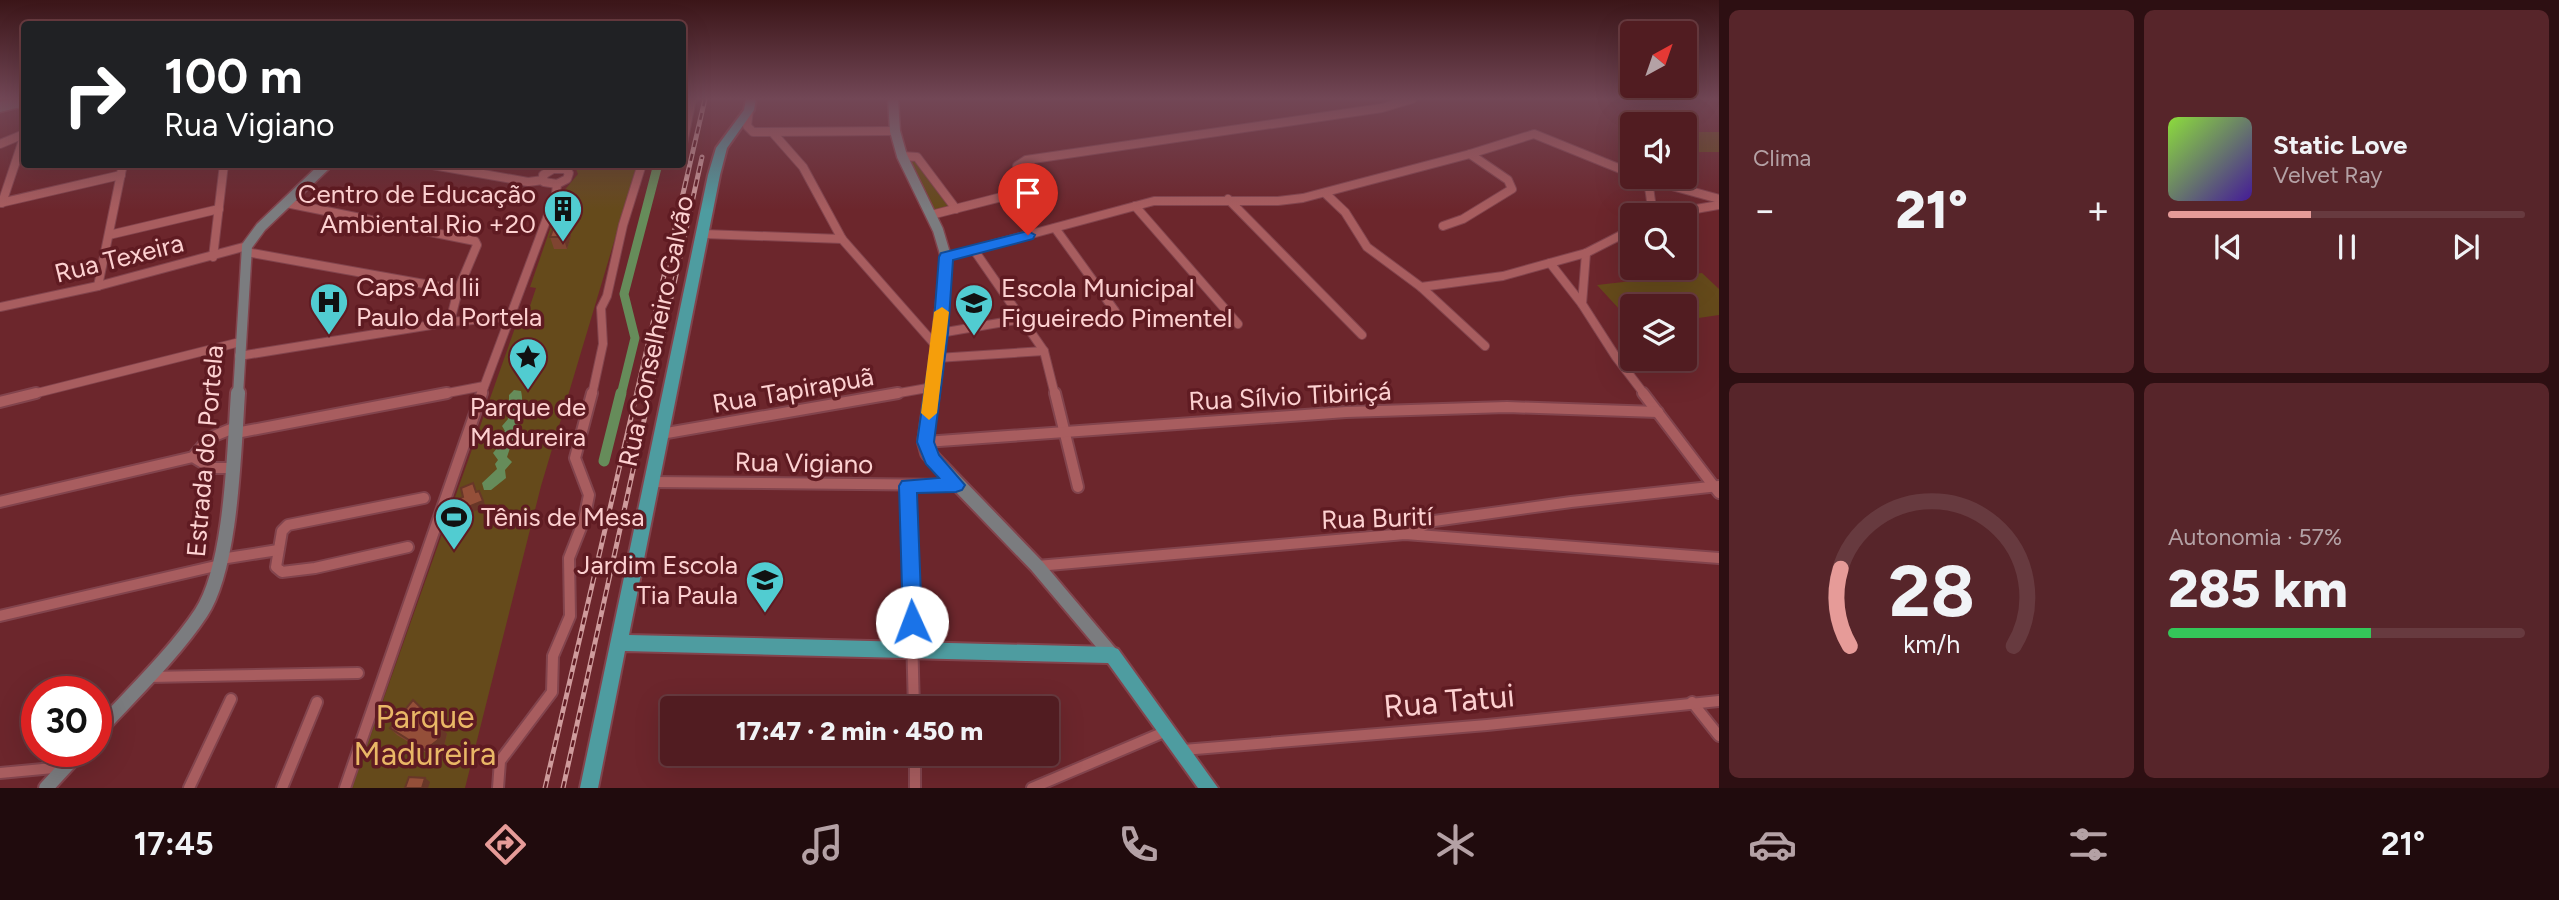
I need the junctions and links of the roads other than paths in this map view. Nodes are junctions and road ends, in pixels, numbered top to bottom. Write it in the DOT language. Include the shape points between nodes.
graph roads {
  1 [pos="730,136"];
  2 [pos="775,136"];
  3 [pos="896,136"];
  4 [pos="1192,136"];
  5 [pos="1526,136"];
  6 [pos="1542,136"];
  7 [pos="21,137"];
  8 [pos="0,144"];
  9 [pos="21,145"];
  10 [pos="1470,154"];
  11 [pos="902,156"];
  12 [pos="122,168"];
  13 [pos="224,168"];
  14 [pos="323,168"];
  15 [pos="449,168"];
  16 [pos="544,168"];
  17 [pos="553,168"];
  18 [pos="562,168"];
  19 [pos="641,168"];
  20 [pos="1620,169"];
  21 [pos="121,175"];
  22 [pos="543,177"];
  23 [pos="557,184"];
  24 [pos="1682,189"];
  25 [pos="1325,193"];
  26 [pos="1228,199"];
  27 [pos="1719,199"];
  28 [pos="1,203"];
  29 [pos="286,203"];
  30 [pos="1719,205"];
  31 [pos="1135,206"];
  32 [pos="1697,208"];
  33 [pos="219,209"];
  34 [pos="956,209"];
  35 [pos="931,215"];
  36 [pos="1443,226"];
  37 [pos="1055,228"];
  38 [pos="704,234"];
  39 [pos="109,235"];
  40 [pos="1620,236"];
  41 [pos="842,239"];
  42 [pos="246,249"];
  43 [pos="974,250"];
  44 [pos="1586,253"];
  45 [pos="214,257"];
  46 [pos="946,257"];
  47 [pos="1550,263"];
  48 [pos="98,286"];
  49 [pos="1420,287"];
  50 [pos="458,290"];
  51 [pos="1582,304"];
  52 [pos="0,307"];
  53 [pos="1115,311"];
  54 [pos="508,317"];
  55 [pos="1022,319"];
  56 [pos="450,322"];
  57 [pos="1238,324"];
  58 [pos="940,333"];
  59 [pos="1362,335"];
  60 [pos="240,342"];
  61 [pos="1485,346"];
  62 [pos="1044,351"];
  63 [pos="937,353"];
  64 [pos="239,356"];
  65 [pos="484,386"];
  66 [pos="933,387"];
  67 [pos="0,402"];
  68 [pos="1658,412"];
  69 [pos="236,430"];
  70 [pos="661,434"];
  71 [pos="1066,434"];
  72 [pos="925,442"];
  73 [pos="193,457"];
  74 [pos="233,468"];
  75 [pos="652,482"];
  76 [pos="956,485"];
  77 [pos="908,486"];
  78 [pos="1078,486"];
  79 [pos="1717,489"];
  80 [pos="424,498"];
  81 [pos="0,502"];
  82 [pos="1405,534"];
  83 [pos="408,547"];
  84 [pos="278,550"];
  85 [pos="1719,558"];
  86 [pos="220,562"];
  87 [pos="1037,566"];
  88 [pos="0,615"];
  89 [pos="619,643"];
  90 [pos="913,650"];
  91 [pos="1112,655"];
  92 [pos="358,673"];
  93 [pos="148,677"];
  94 [pos="914,696"];
  95 [pos="231,699"];
  96 [pos="1719,701"];
  97 [pos="317,702"];
  98 [pos="1692,702"];
  99 [pos="112,716"];
  100 [pos="1168,730"];
  101 [pos="1719,736"];
  102 [pos="1183,750"];
  103 [pos="915,766"];
  104 [pos="64,767"];
  105 [pos="0,773"];
  106 [pos="46,788"];
  107 [pos="189,788"];
  108 [pos="282,788"];
  109 [pos="345,788"];
  110 [pos="498,788"];
  111 [pos="589,788"];
  112 [pos="915,788"];
  113 [pos="1032,788"];
  114 [pos="1209,788"];
  1 -- 38 [label="main road, Rua Conselheiro Galvão" via="722,148"];
  2 -- 41 [label="street" via="803,167"];
  3 -- 11 [label="street"];
  4 -- 34 [label="street" via="1026,160 1017,166 1017,193"];
  5 -- 10 [label="street"];
  6 -- 20 [label="street"];
  7 -- 8 [label="street"];
  9 -- 28 [label="street"];
  10 -- 25 [label="street"];
  10 -- 36 [label="street" via="1508,180 1512,188 1463,219"];
  11 -- 34 [label="street" via="917,157"];
  11 -- 35 [label="street"];
  12 -- 21 [label="street"];
  13 -- 33 [label="street"];
  14 -- 29 [label="street"];
  15 -- 22 [label="street" via="528,182"];
  16 -- 22 [label="street"];
  17 -- 22 [label="street"];
  18 -- 23 [label="street" via="569,176"];
  19 -- 110 [label="street" via="601,308 600,363 575,458 589,495 569,558 570,616 554,656 552,692 500,761"];
  21 -- 28 [label="street"];
  21 -- 39 [label="street"];
  22 -- 23 [label="street" via="547,184"];
  23 -- 54 [label="street"];
  24 -- 27 [label="street"];
  25 -- 26 [label="street" via="1287,200"];
  25 -- 49 [label="street" via="1345,212 1367,247"];
  26 -- 31 [label="street" via="1172,199"];
  26 -- 59 [label="street"];
  29 -- 42 [label="street"];
  29 -- 50 [label="street" via="471,238 477,245"];
  30 -- 32 [label="street"];
  31 -- 37 [label="street"];
  31 -- 57 [label="street"];
  33 -- 39 [label="street"];
  33 -- 45 [label="street"];
  34 -- 35 [label="street"];
  35 -- 46 [label="street"];
  37 -- 43 [label="street"];
  37 -- 53 [label="street"];
  38 -- 41 [label="street"];
  38 -- 70 [label="main road, Rua Conselheiro Galvão"];
  39 -- 48 [label="street"];
  40 -- 44 [label="street"];
  41 -- 63 [label="street"];
  42 -- 45 [label="street, Rua Texeira"];
  42 -- 50 [label="street"];
  42 -- 60 [label="street, Estrada do Portela"];
  43 -- 46 [label="street"];
  43 -- 55 [label="street"];
  44 -- 47 [label="street"];
  44 -- 51 [label="street"];
  45 -- 48 [label="street, Rua Texeira"];
  46 -- 58 [label="street"];
  47 -- 49 [label="street" via="1494,278"];
  47 -- 51 [label="street"];
  48 -- 52 [label="street, Rua Texeira"];
  49 -- 61 [label="street"];
  50 -- 56 [label="street"];
  51 -- 68 [label="street"];
  54 -- 56 [label="street"];
  54 -- 65 [label="street"];
  55 -- 58 [label="street"];
  55 -- 62 [label="street"];
  56 -- 64 [label="street"];
  58 -- 63 [label="street"];
  60 -- 64 [label="street, Estrada do Portela"];
  60 -- 67 [label="street"];
  62 -- 63 [label="street"];
  62 -- 71 [label="street"];
  63 -- 66 [label="street"];
  64 -- 69 [label="street, Estrada do Portela"];
  65 -- 69 [label="street"];
  65 -- 109 [label="street"];
  66 -- 70 [label="street, Rua Tapirapuã"];
  66 -- 72 [label="street"];
  68 -- 71 [label="street, Rua Sílvio Tibiriçá" via="1507,407 1346,412"];
  68 -- 79 [label="street"];
  69 -- 73 [label="street" via="209,438"];
  69 -- 74 [label="street, Estrada do Portela"];
  70 -- 75 [label="main road, Rua Conselheiro Galvão"];
  71 -- 72 [label="street, Rua Sílvio Tibiriçá"];
  71 -- 78 [label="street"];
  72 -- 76 [label="street" via="932,459"];
  73 -- 74 [label="street" via="211,470"];
  73 -- 81 [label="street"];
  74 -- 86 [label="street, Estrada do Portela"];
  75 -- 77 [label="street, Rua Vigiano"];
  75 -- 89 [label="main road, Rua Conselheiro Galvão"];
  76 -- 77 [label="street, Rua Vigiano"];
  76 -- 87 [label="street"];
  77 -- 90 [label="street"];
  79 -- 82 [label="street" via="1434,521"];
  80 -- 84 [label="street" via="296,522 282,531"];
  82 -- 85 [label="street, Rua Burití"];
  82 -- 87 [label="street, Rua Burití"];
  83 -- 84 [label="street" via="292,571 278,569"];
  84 -- 86 [label="street"];
  86 -- 88 [label="street"];
  86 -- 93 [label="street, Estrada do Portela" via="202,611"];
  87 -- 91 [label="street"];
  89 -- 90 [label="main road"];
  89 -- 111 [label="main road, Rua Conselheiro Galvão"];
  90 -- 91 [label="main road"];
  90 -- 94 [label="street"];
  91 -- 100 [label="main road"];
  92 -- 93 [label="street"];
  93 -- 99 [label="street, Estrada do Portela"];
  95 -- 107 [label="street"];
  96 -- 98 [label="street, Rua Tatui"];
  97 -- 108 [label="street"];
  98 -- 101 [label="street"];
  98 -- 102 [label="street, Rua Tatui" via="1487,725"];
  100 -- 102 [label="main road"];
  100 -- 113 [label="street"];
  102 -- 114 [label="main road"];
  103 -- 112 [label="street"];
  104 -- 105 [label="street"];
  104 -- 106 [label="street"];
}
